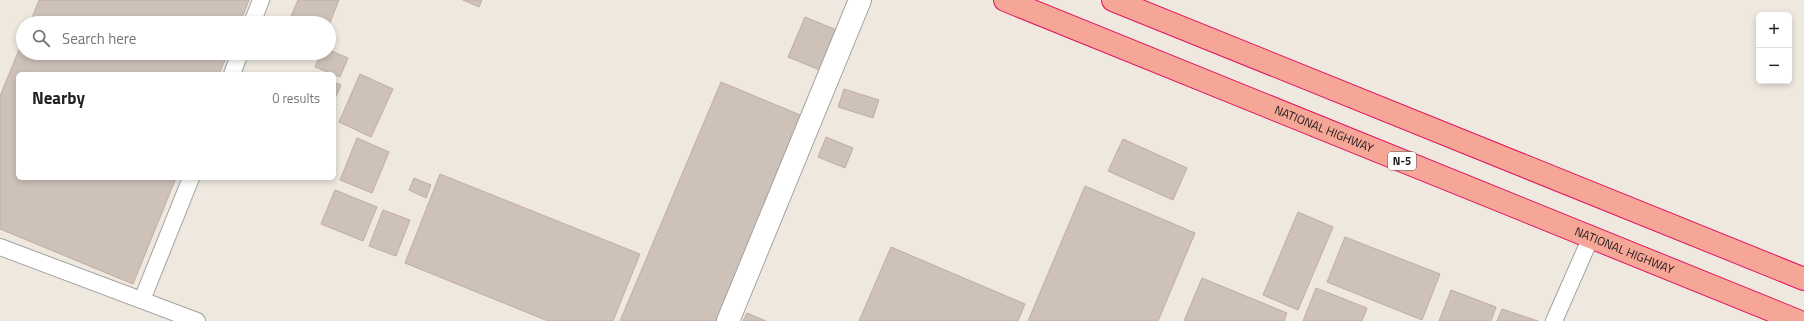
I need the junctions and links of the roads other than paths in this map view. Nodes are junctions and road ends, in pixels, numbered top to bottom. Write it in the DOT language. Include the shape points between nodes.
graph roads {
  1 [pos="261,0"];
  2 [pos="860,0"];
  3 [pos="1005,0"];
  4 [pos="1113,0"];
  5 [pos="255,16"];
  6 [pos="237,60"];
  7 [pos="233,72"];
  8 [pos="190,180"];
  9 [pos="1590,237"];
  10 [pos="0,247"];
  11 [pos="1804,279"];
  12 [pos="142,300"];
  13 [pos="197,321"];
  14 [pos="728,321"];
  15 [pos="1554,321"];
  16 [pos="1798,321"];
  1 -- 5 [label="lane"];
  2 -- 14 [label="street"];
  3 -- 9 [label="highway, NATIONAL HIGHWAY / N-5"];
  4 -- 11 [label="highway"];
  6 -- 7 [label="lane"];
  8 -- 12 [label="lane"];
  9 -- 15 [label="lane"];
  9 -- 16 [label="highway, NATIONAL HIGHWAY / N-5"];
  10 -- 12 [label="lane"];
  12 -- 13 [label="lane"];
}
